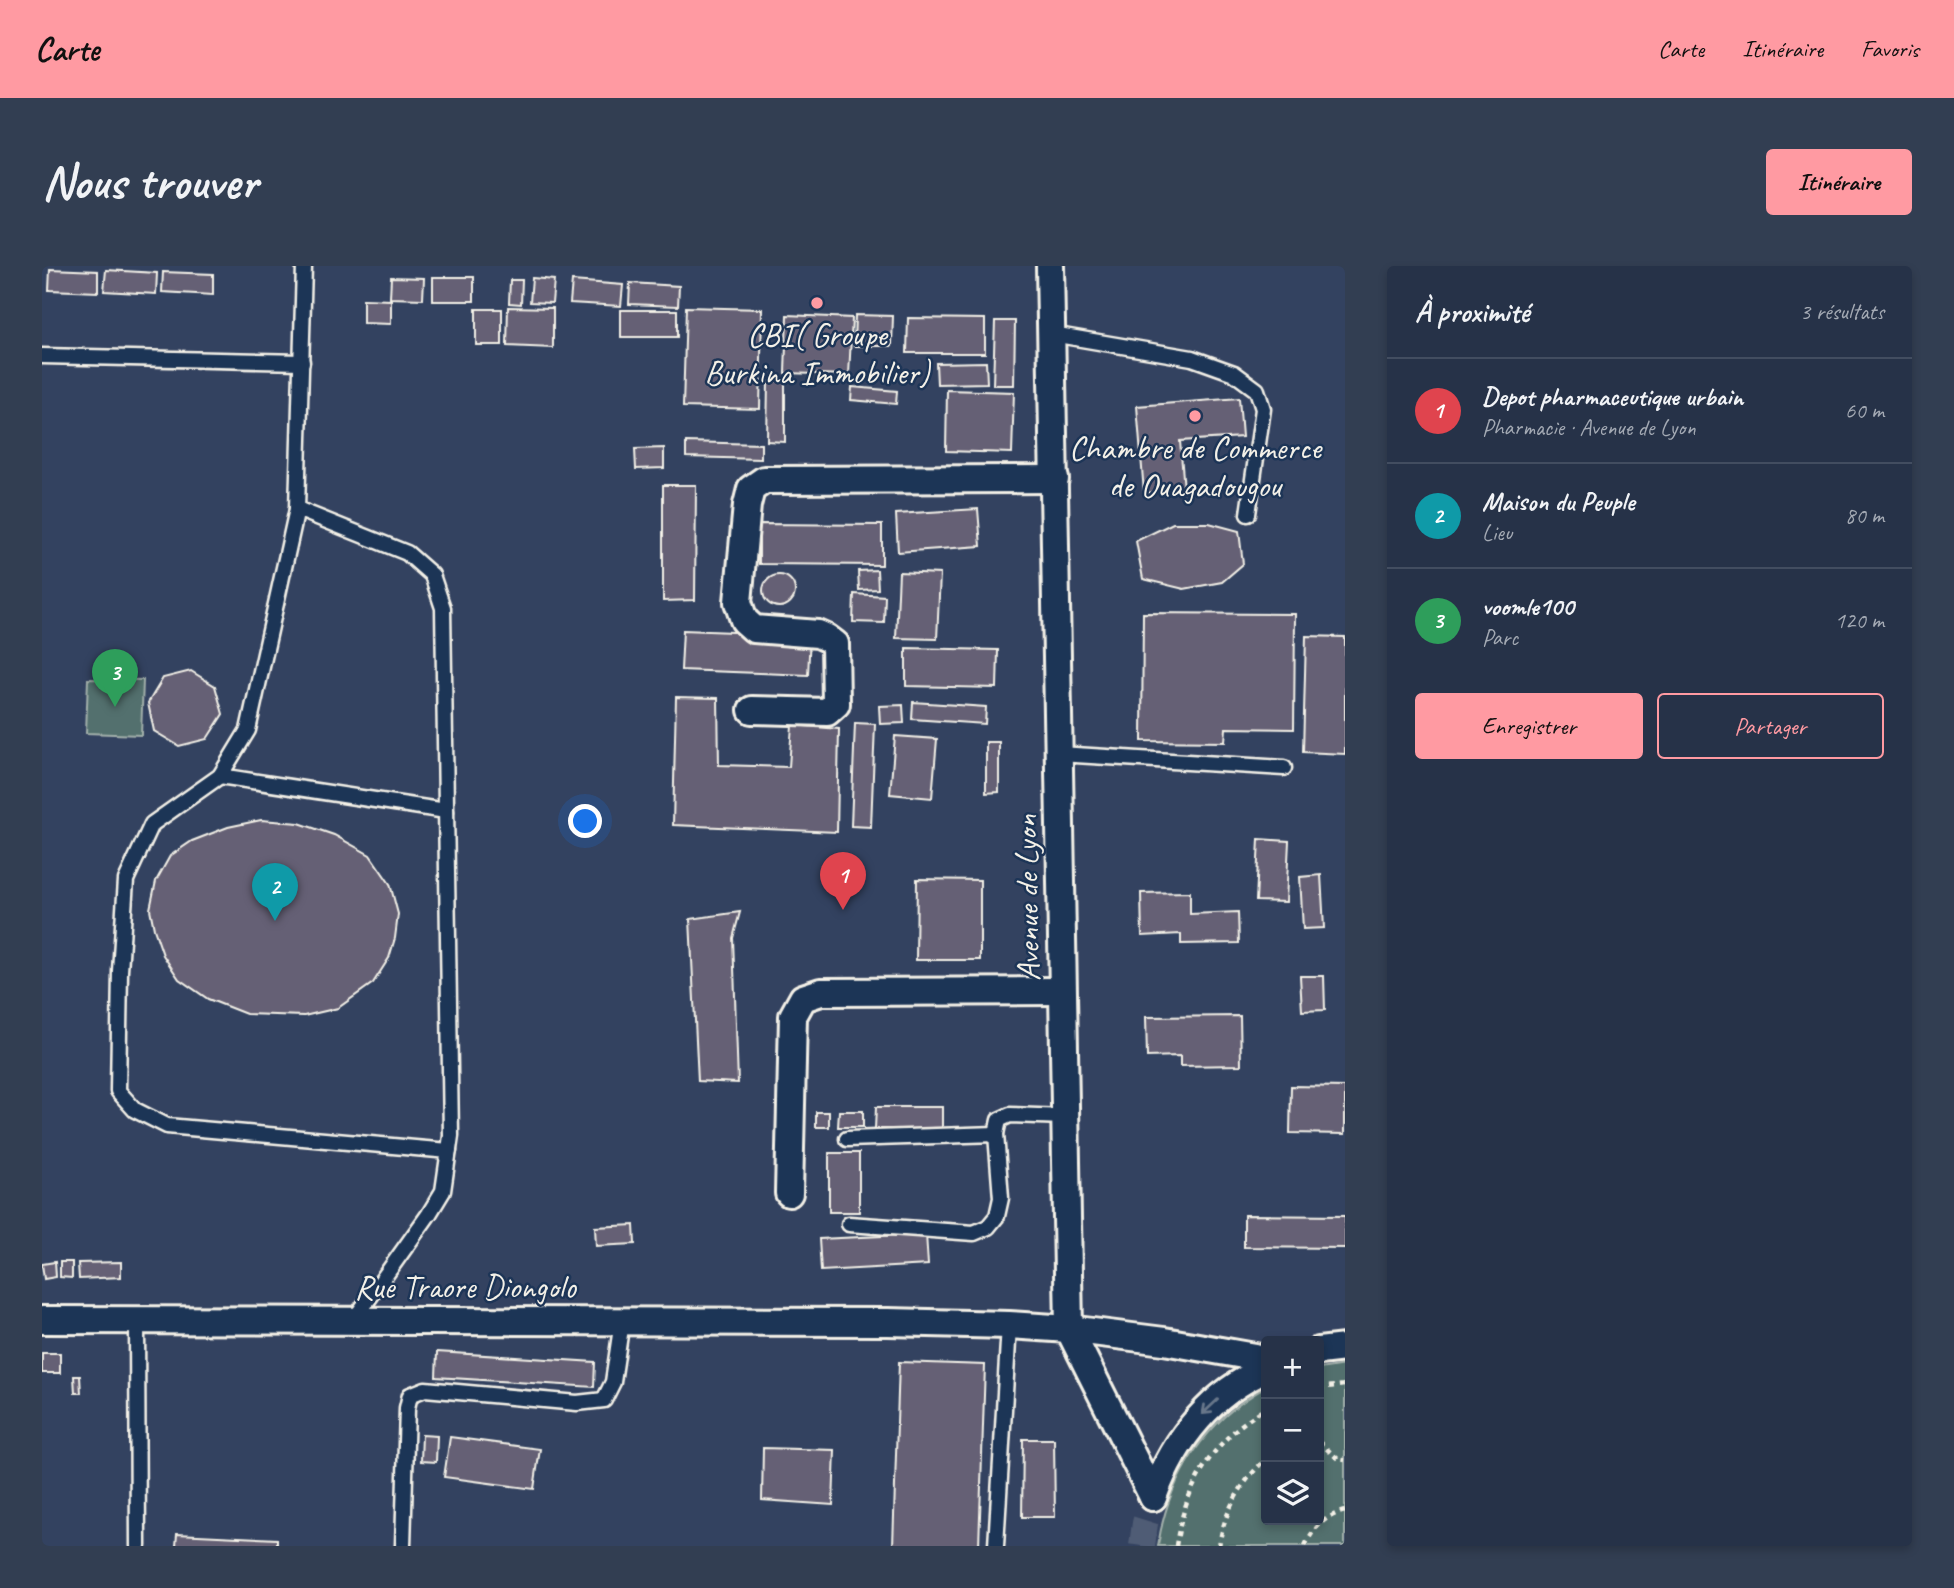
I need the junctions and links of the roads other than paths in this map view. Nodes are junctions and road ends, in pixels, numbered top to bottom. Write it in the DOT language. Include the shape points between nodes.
graph roads {
  1 [pos="304,266"];
  2 [pos="1050,266"];
  3 [pos="1052,334"];
  4 [pos="42,356"];
  5 [pos="302,362"];
  6 [pos="1055,479"];
  7 [pos="297,509"];
  8 [pos="1248,514"];
  9 [pos="752,710"];
  10 [pos="1059,754"];
  11 [pos="1284,768"];
  12 [pos="220,776"];
  13 [pos="446,811"];
  14 [pos="1062,991"];
  15 [pos="1065,1117"];
  16 [pos="996,1134"];
  17 [pos="847,1139"];
  18 [pos="449,1151"];
  19 [pos="789,1194"];
  20 [pos="849,1224"];
  21 [pos="42,1320"];
  22 [pos="137,1321"];
  23 [pos="353,1321"];
  24 [pos="622,1321"];
  25 [pos="1009,1325"];
  26 [pos="1069,1329"];
  27 [pos="1345,1348"];
  28 [pos="1324,1350"];
  29 [pos="1261,1358"];
  30 [pos="1261,1372"];
  31 [pos="138,1546"];
  32 [pos="403,1546"];
  33 [pos="996,1546"];
  1 -- 5 [label="lane"];
  2 -- 3 [label="street, Avenue de Lyon"];
  3 -- 6 [label="street, Avenue de Lyon"];
  3 -- 8 [label="lane" via="1192,358 1234,373 1257,390 1263,409"];
  4 -- 5 [label="lane"];
  5 -- 7 [label="lane"];
  6 -- 9 [label="street" via="764,481 751,489 738,602 744,620 754,629 818,634 835,644 836,704 827,712"];
  6 -- 10 [label="street, Avenue de Lyon"];
  7 -- 12 [label="lane" via="248,730"];
  7 -- 13 [label="lane" via="407,553 432,575 443,608"];
  10 -- 11 [label="lane"];
  10 -- 14 [label="street, Avenue de Lyon"];
  12 -- 13 [label="lane"];
  12 -- 18 [label="lane" via="152,824 126,880 118,1091 135,1110 167,1126"];
  13 -- 18 [label="lane"];
  14 -- 15 [label="street, Avenue de Lyon"];
  14 -- 19 [label="street" via="821,992 803,998 793,1016"];
  15 -- 16 [label="lane" via="1010,1115 999,1120"];
  15 -- 26 [label="street, Avenue de Lyon"];
  16 -- 17 [label="lane"];
  16 -- 20 [label="lane" via="1001,1198 997,1216 988,1227 974,1233"];
  18 -- 23 [label="lane" via="443,1191"];
  21 -- 22 [label="street, Rue Traore Diongolo"];
  22 -- 23 [label="street, Rue Traore Diongolo"];
  22 -- 31 [label="lane"];
  23 -- 24 [label="street, Rue Traore Diongolo"];
  24 -- 25 [label="street, Rue Traore Diongolo"];
  24 -- 32 [label="lane" via="613,1382 604,1400 577,1403 425,1389 410,1395"];
  25 -- 26 [label="street, Rue Traore Diongolo"];
  25 -- 33 [label="lane"];
  26 -- 29 [label="street"];
  30 -- 26 [label="street, one-way" via="1233,1388 1193,1424 1169,1458 1153,1497"];
  27 -- 28 [label="street"];
}
